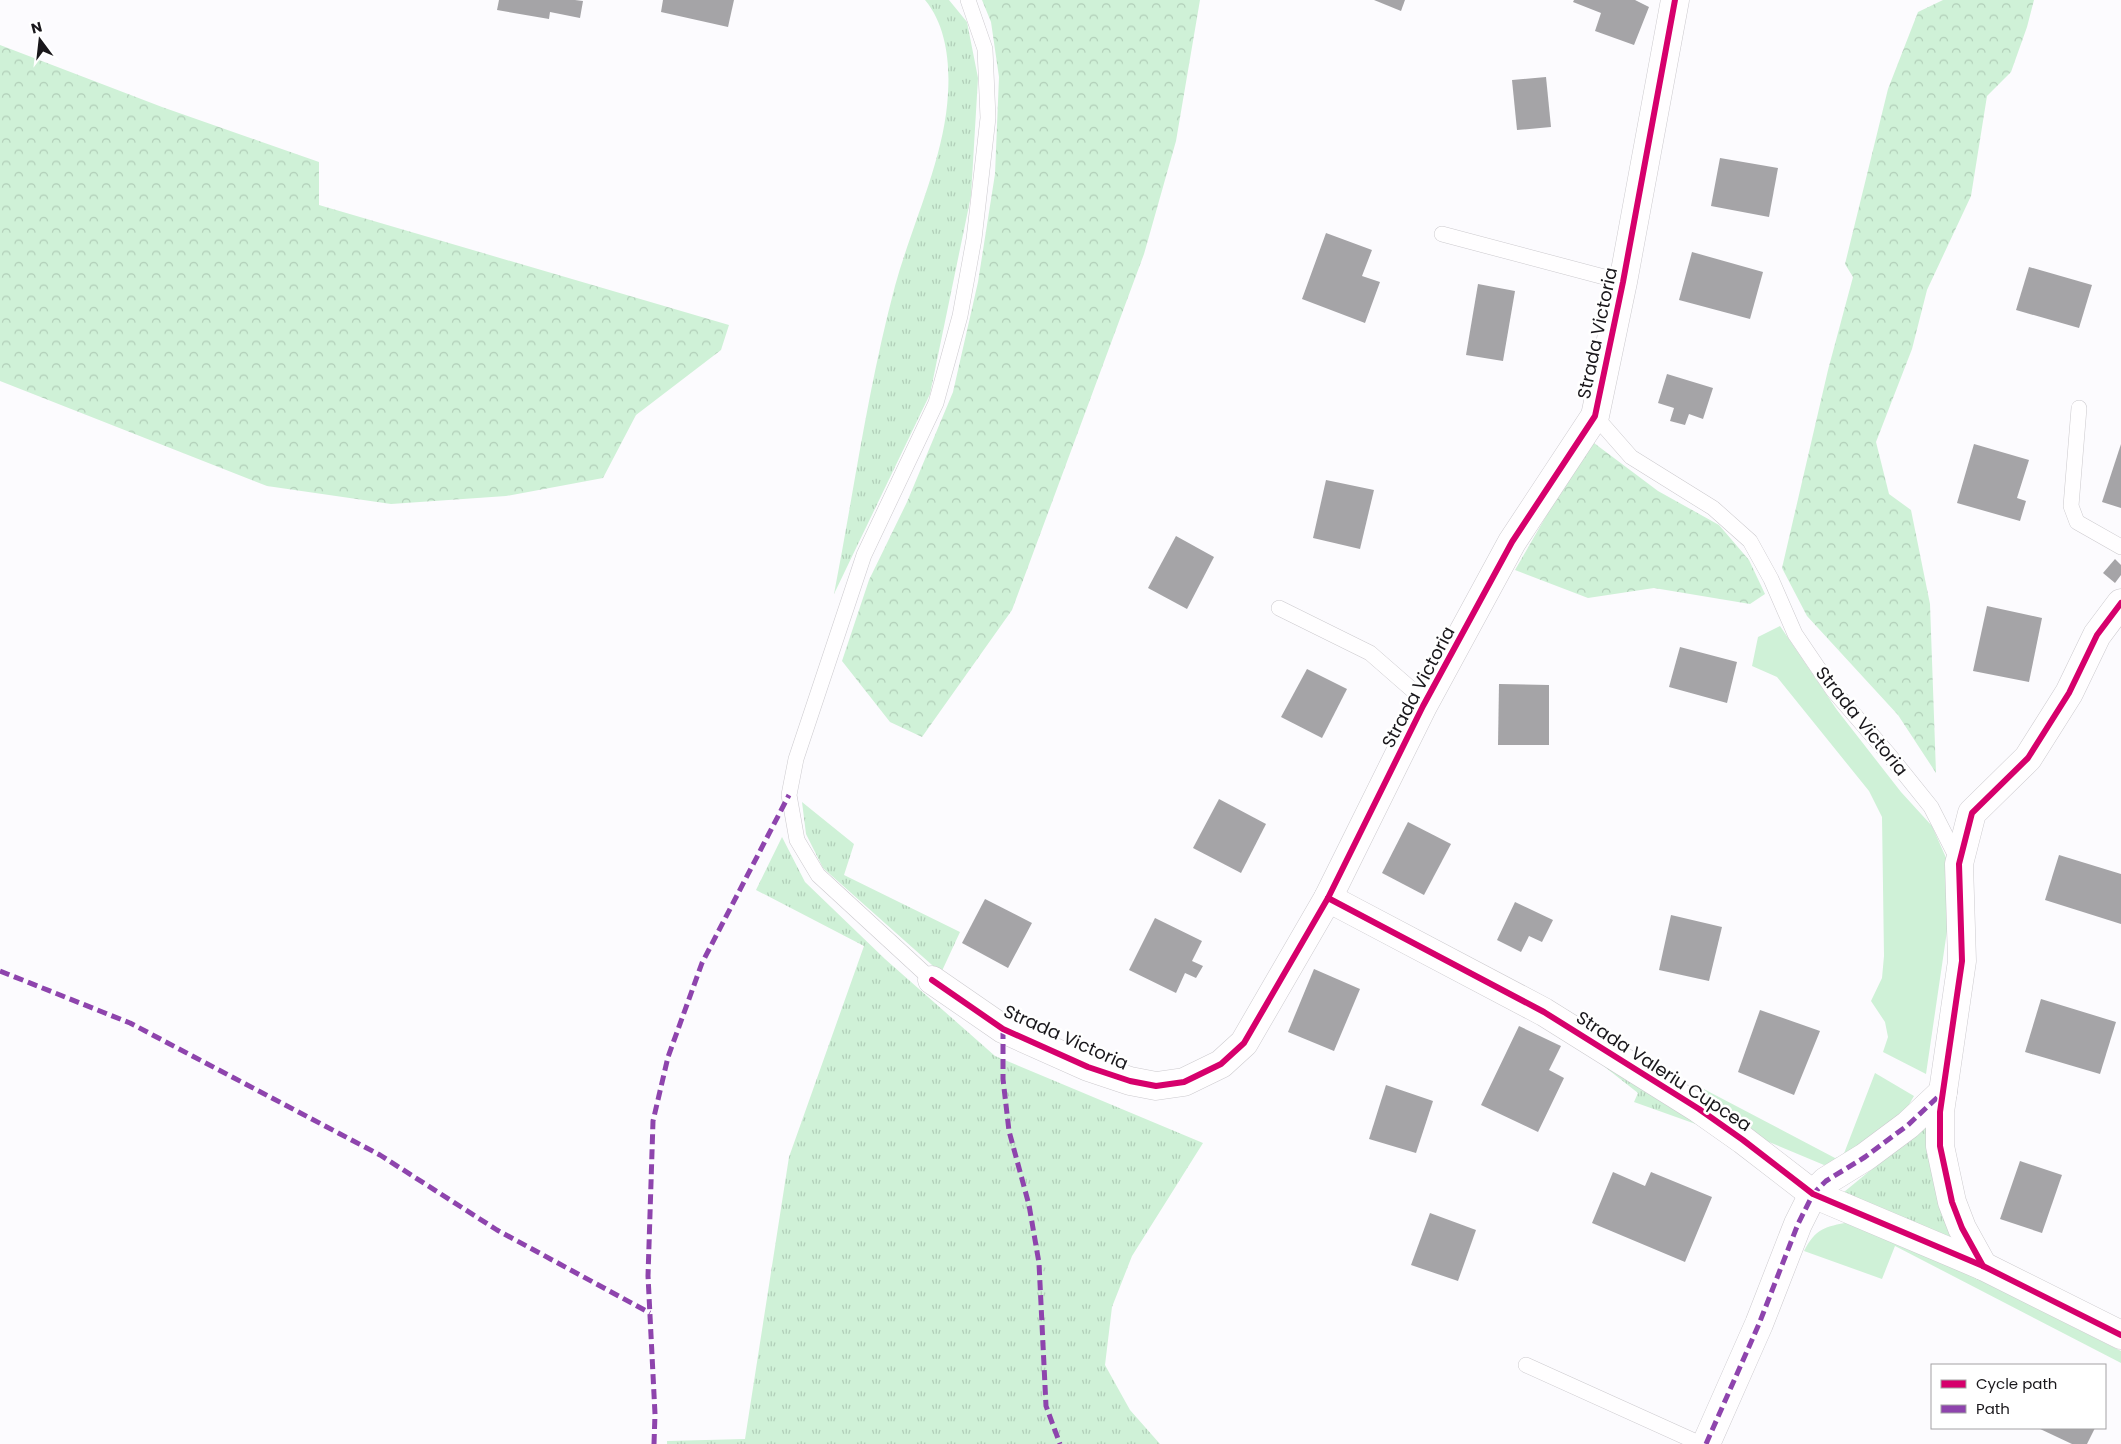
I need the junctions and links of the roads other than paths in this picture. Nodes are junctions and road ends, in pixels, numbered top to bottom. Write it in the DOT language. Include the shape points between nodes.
graph roads {
  1 [pos="968,0"];
  2 [pos="1675,0"];
  3 [pos="1442,234"];
  4 [pos="1623,282"];
  5 [pos="2079,408"];
  6 [pos="1595,416"];
  7 [pos="2121,547"];
  8 [pos="2121,603"];
  9 [pos="1279,608"];
  10 [pos="1425,701"];
  11 [pos="1960,864"];
  12 [pos="1328,898"];
  13 [pos="932,980"];
  14 [pos="1943,1092"];
  15 [pos="1814,1194"];
  16 [pos="1983,1266"];
  17 [pos="2121,1335"];
  18 [pos="1526,1365"];
  19 [pos="1701,1444"];
  20 [pos="1706,1444"];
  1 -- 13 [label="lane" via="985,49 988,118 974,239 960,316 936,403 864,555 796,759 789,795 797,840 818,875"];
  2 -- 4 [label="street, Strada Victoria"];
  3 -- 4 [label="lane, Strada Victoria"];
  4 -- 6 [label="street, Strada Victoria"];
  5 -- 7 [label="lane" via="2070,506 2077,522"];
  6 -- 10 [label="street, Strada Victoria" via="1512,542"];
  6 -- 11 [label="lane, Strada Victoria" via="1632,457 1713,508 1750,541 1795,634 1833,690 1930,807"];
  8 -- 11 [label="street" via="2097,635 2069,693 2028,758 1972,813"];
  9 -- 10 [label="lane, Strada Victoria" via="1370,653"];
  10 -- 12 [label="street, Strada Victoria"];
  11 -- 14 [label="street" via="1962,961"];
  12 -- 13 [label="street, Strada Victoria" via="1244,1044 1221,1064 1184,1082 1156,1086 1088,1067 1003,1029"];
  12 -- 15 [label="street, Strada Valeriu Cupcea" via="1544,1012 1699,1108"];
  14 -- 15 [label="street" via="1908,1125 1826,1181"];
  14 -- 16 [label="street" via="1940,1146 1946,1182 1962,1228"];
  15 -- 16 [label="street, Strada Valeriu Cupcea"];
  15 -- 20 [label="street" via="1798,1224 1759,1324"];
  16 -- 17 [label="street, Strada Valeriu Cupcea"];
  18 -- 19 [label="lane"];
}
